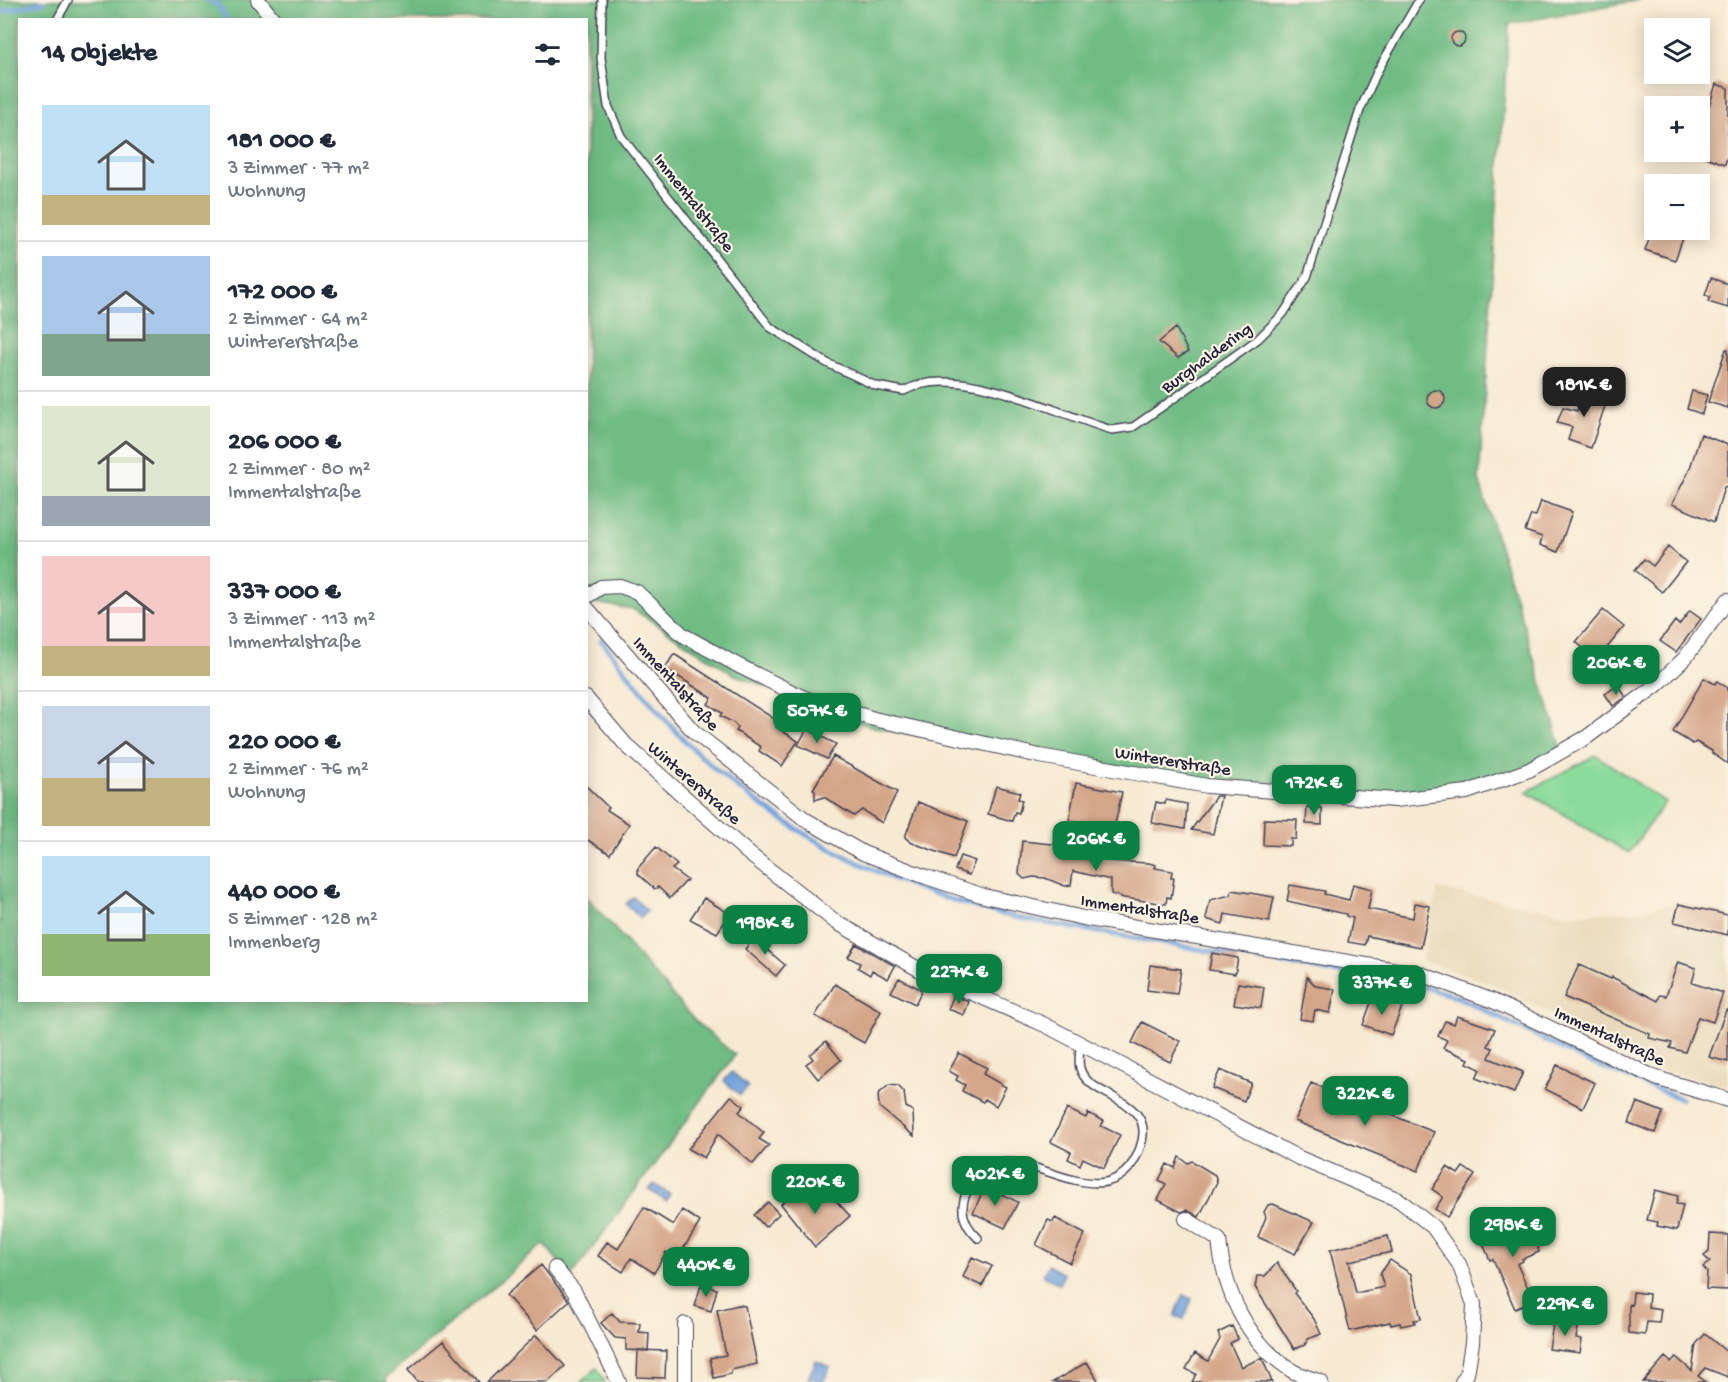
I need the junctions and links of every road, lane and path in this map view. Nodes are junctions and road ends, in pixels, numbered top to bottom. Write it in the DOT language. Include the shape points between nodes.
graph roads {
  1 [pos="68,0"];
  2 [pos="258,0"];
  3 [pos="602,0"];
  4 [pos="1419,0"];
  5 [pos="58,18"];
  6 [pos="272,18"];
  7 [pos="917,384"];
  8 [pos="588,596"];
  9 [pos="1728,600"];
  10 [pos="588,610"];
  11 [pos="588,700"];
  12 [pos="1080,1045"];
  13 [pos="1728,1100"];
  14 [pos="1186,1219"];
  15 [pos="978,1238"];
  16 [pos="555,1268"];
  17 [pos="686,1324"];
  18 [pos="619,1382"];
  19 [pos="685,1382"];
  20 [pos="1321,1382"];
  21 [pos="1462,1382"];
  1 -- 5 [label="lane"];
  2 -- 6 [label="street"];
  3 -- 7 [label="lane, Immentalstraße" via="602,58 608,106 621,136 770,327 827,363 876,386 904,392"];
  4 -- 7 [label="lane, Burghaldering" via="1378,70 1360,110 1307,277 1283,314 1258,339 1133,427 1112,430 964,381"];
  8 -- 9 [label="street, Wintererstraße" via="602,587 620,586 637,592 684,635 739,666 804,698 874,719 1040,756 1207,786 1395,800 1467,792 1529,770 1587,736 1657,685 1685,658"];
  10 -- 13 [label="street, Immentalstraße" via="694,732 806,820 863,853 984,896 1088,919 1421,974 1493,1001 1656,1078"];
  11 -- 12 [label="street, Wintererstraße" via="626,745 748,853 836,922 920,970 1045,1025"];
  12 -- 15 [label="lane" via="1080,1069 1091,1086 1130,1105 1139,1118 1142,1144 1135,1163 1105,1181 1080,1184 1019,1163 990,1164 964,1197 963,1215"];
  12 -- 21 [label="street, Wintererstraße" via="1299,1158 1399,1200 1432,1227 1459,1264 1474,1304 1472,1343"];
  14 -- 20 [label="street" via="1219,1240 1233,1302 1252,1335 1291,1371"];
  16 -- 18 [label="street" via="574,1291"];
  17 -- 19 [label="street"];
}
